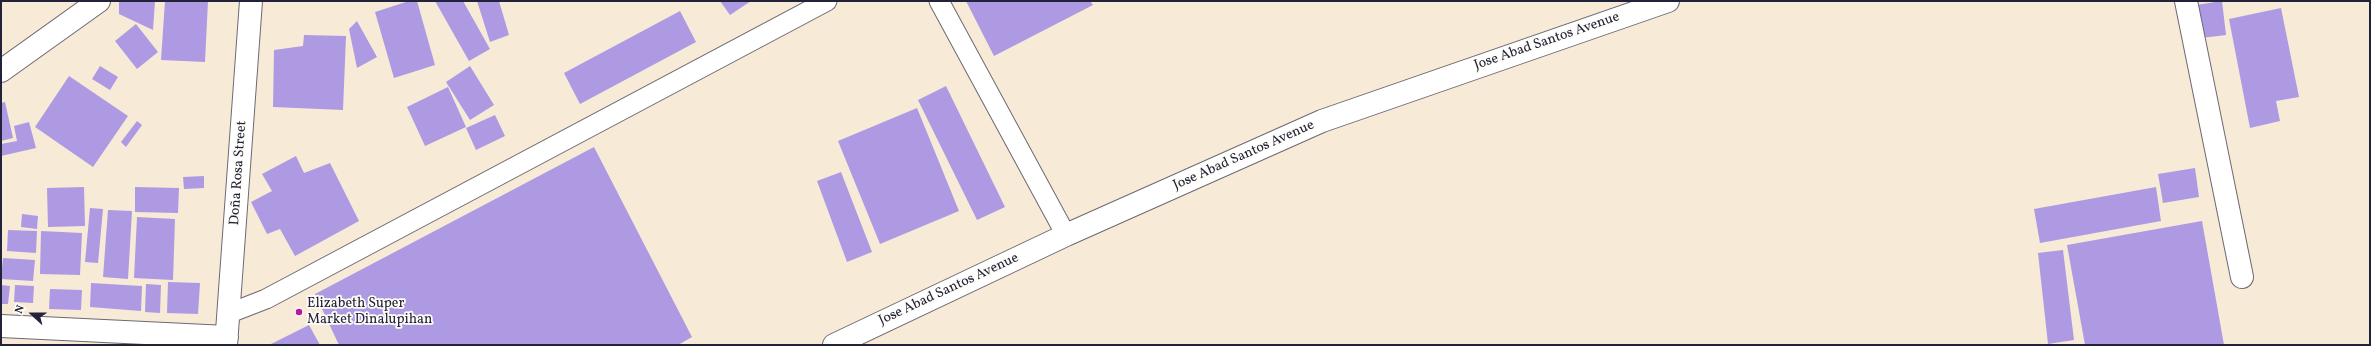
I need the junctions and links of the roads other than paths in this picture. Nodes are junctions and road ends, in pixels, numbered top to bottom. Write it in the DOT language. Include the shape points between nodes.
graph roads {
  1 [pos="99,1"];
  2 [pos="251,1"];
  3 [pos="827,1"];
  4 [pos="939,1"];
  5 [pos="1668,1"];
  6 [pos="2186,1"];
  7 [pos="1,71"];
  8 [pos="1066,235"];
  9 [pos="2242,277"];
  10 [pos="230,313"];
  11 [pos="1,326"];
  12 [pos="227,341"];
  13 [pos="834,345"];
  1 -- 7 [label="main road"];
  2 -- 10 [label="main road, Doña Rosa Street"];
  3 -- 10 [label="lane" via="266,299"];
  4 -- 8 [label="lane"];
  5 -- 8 [label="main road, Jose Abad Santos Avenue" via="1322,121"];
  6 -- 9 [label="main road"];
  8 -- 13 [label="main road, Jose Abad Santos Avenue"];
  10 -- 12 [label="main road, Doña Rosa Street"];
  11 -- 12 [label="main road"];
}
